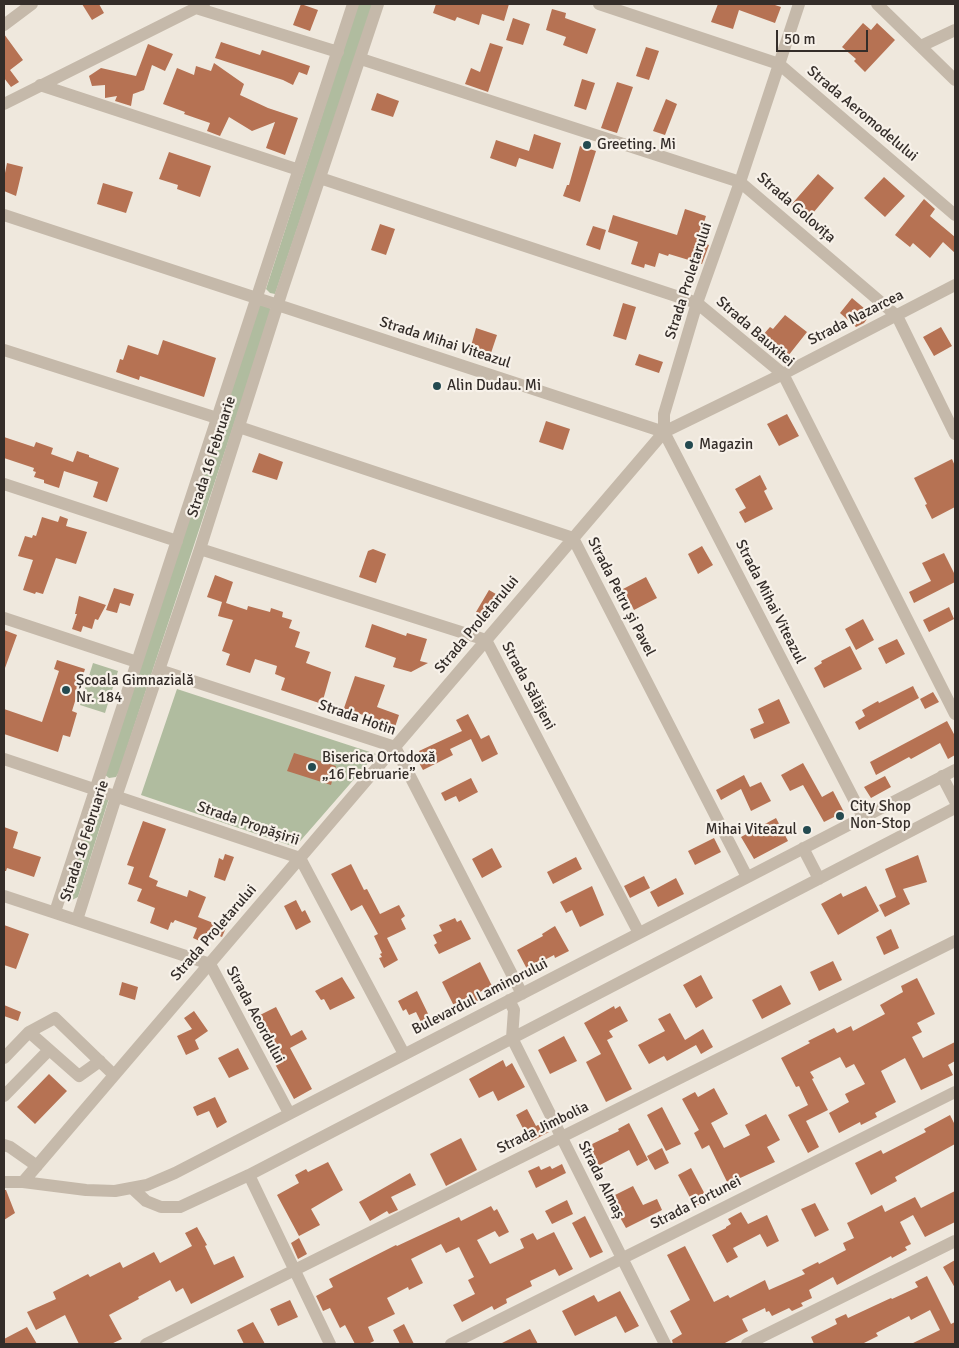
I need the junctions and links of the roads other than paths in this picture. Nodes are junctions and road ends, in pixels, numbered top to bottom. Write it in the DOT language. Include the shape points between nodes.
graph roads {
  1 [pos="32,4"];
  2 [pos="353,4"];
  3 [pos="378,4"];
  4 [pos="599,4"];
  5 [pos="799,4"];
  6 [pos="876,4"];
  7 [pos="200,6"];
  8 [pos="4,25"];
  9 [pos="955,30"];
  10 [pos="921,46"];
  11 [pos="338,52"];
  12 [pos="361,59"];
  13 [pos="779,64"];
  14 [pos="955,80"];
  15 [pos="40,85"];
  16 [pos="4,104"];
  17 [pos="299,170"];
  18 [pos="320,178"];
  19 [pos="740,182"];
  20 [pos="4,215"];
  21 [pos="955,215"];
  22 [pos="955,285"];
  23 [pos="256,298"];
  24 [pos="697,303"];
  25 [pos="277,305"];
  26 [pos="897,316"];
  27 [pos="4,350"];
  28 [pos="783,374"];
  29 [pos="217,418"];
  30 [pos="239,427"];
  31 [pos="664,432"];
  32 [pos="955,434"];
  33 [pos="4,484"];
  34 [pos="573,538"];
  35 [pos="177,541"];
  36 [pos="200,549"];
  37 [pos="4,618"];
  38 [pos="486,640"];
  39 [pos="137,662"];
  40 [pos="159,670"];
  41 [pos="955,714"];
  42 [pos="395,747"];
  43 [pos="4,759"];
  44 [pos="955,770"];
  45 [pos="942,776"];
  46 [pos="955,783"];
  47 [pos="95,790"];
  48 [pos="116,797"];
  49 [pos="955,801"];
  50 [pos="955,808"];
  51 [pos="863,817"];
  52 [pos="803,848"];
  53 [pos="300,858"];
  54 [pos="747,877"];
  55 [pos="818,879"];
  56 [pos="4,896"];
  57 [pos="55,912"];
  58 [pos="77,920"];
  59 [pos="639,933"];
  60 [pos="955,941"];
  61 [pos="210,964"];
  62 [pos="522,994"];
  63 [pos="510,1000"];
  64 [pos="29,1032"];
  65 [pos="512,1038"];
  66 [pos="49,1050"];
  67 [pos="404,1054"];
  68 [pos="4,1058"];
  69 [pos="100,1061"];
  70 [pos="114,1075"];
  71 [pos="955,1092"];
  72 [pos="4,1096"];
  73 [pos="289,1113"];
  74 [pos="562,1137"];
  75 [pos="4,1145"];
  76 [pos="37,1166"];
  77 [pos="249,1175"];
  78 [pos="4,1182"];
  79 [pos="24,1182"];
  80 [pos="132,1188"];
  81 [pos="955,1241"];
  82 [pos="622,1258"];
  83 [pos="294,1271"];
  84 [pos="146,1344"];
  85 [pos="330,1344"];
  86 [pos="451,1344"];
  87 [pos="665,1344"];
  88 [pos="747,1344"];
  1 -- 8 [label="street"];
  2 -- 11 [label="street, Strada 16 Februarie"];
  3 -- 12 [label="street, Strada 16 Februarie"];
  4 -- 13 [label="street, Strada Aeromodelului"];
  5 -- 13 [label="street, Strada Proletarului"];
  6 -- 10 [label="street"];
  7 -- 11 [label="street"];
  7 -- 15 [label="street"];
  9 -- 10 [label="street"];
  10 -- 14 [label="street"];
  11 -- 17 [label="street, Strada 16 Februarie"];
  12 -- 18 [label="street, Strada 16 Februarie"];
  12 -- 19 [label="street, Strada Golovița"];
  13 -- 19 [label="street, Strada Proletarului"];
  13 -- 21 [label="street, Strada Aeromodelului"];
  15 -- 16 [label="street"];
  15 -- 17 [label="street"];
  17 -- 23 [label="street, Strada 16 Februarie"];
  18 -- 24 [label="street, Strada Bauxitei"];
  18 -- 25 [label="street, Strada 16 Februarie"];
  19 -- 24 [label="street, Strada Proletarului"];
  19 -- 26 [label="street, Strada Golovița"];
  20 -- 23 [label="street, Strada Mihai Viteazul"];
  22 -- 26 [label="street, Strada Nazarcea"];
  23 -- 25 [label="street, Strada Mihai Viteazul"];
  23 -- 29 [label="street, Strada 16 Februarie"];
  24 -- 28 [label="street, Strada Bauxitei"];
  24 -- 31 [label="street, Strada Proletarului" via="664,414"];
  25 -- 30 [label="street, Strada 16 Februarie"];
  25 -- 31 [label="street, Strada Mihai Viteazul"];
  26 -- 28 [label="street, Strada Nazarcea"];
  26 -- 32 [label="street, Strada Golovița"];
  27 -- 29 [label="street"];
  28 -- 31 [label="street, Strada Nazarcea"];
  28 -- 41 [label="street, Strada Bauxitei"];
  29 -- 35 [label="street, Strada 16 Februarie"];
  30 -- 34 [label="street, Strada Petru și Pavel"];
  30 -- 36 [label="street, Strada 16 Februarie"];
  31 -- 34 [label="street, Strada Proletarului"];
  31 -- 51 [label="street, Strada Mihai Viteazul"];
  33 -- 35 [label="street"];
  34 -- 38 [label="street, Strada Proletarului"];
  34 -- 54 [label="street, Strada Petru și Pavel"];
  35 -- 39 [label="street, Strada 16 Februarie"];
  36 -- 38 [label="street, Strada Sălăjeni"];
  36 -- 40 [label="street, Strada 16 Februarie"];
  37 -- 39 [label="street"];
  38 -- 42 [label="street, Strada Proletarului"];
  38 -- 59 [label="street, Strada Sălăjeni"];
  39 -- 47 [label="street, Strada 16 Februarie"];
  40 -- 42 [label="street, Strada Hotin"];
  40 -- 48 [label="street, Strada 16 Februarie"];
  42 -- 53 [label="street, Strada Proletarului"];
  42 -- 62 [label="street, Strada Hotin"];
  43 -- 47 [label="street, Strada Propășirii"];
  44 -- 45 [label="street, Bulevardul Laminorului"];
  45 -- 46 [label="street"];
  45 -- 49 [label="street"];
  45 -- 51 [label="street, Bulevardul Laminorului"];
  47 -- 48 [label="street, Strada Propășirii"];
  47 -- 57 [label="street, Strada 16 Februarie"];
  48 -- 53 [label="street, Strada Propășirii"];
  48 -- 58 [label="street, Strada 16 Februarie"];
  50 -- 55 [label="street"];
  51 -- 52 [label="street, Bulevardul Laminorului"];
  52 -- 54 [label="street, Bulevardul Laminorului"];
  52 -- 55 [label="street"];
  53 -- 61 [label="street, Strada Proletarului"];
  53 -- 67 [label="street, Strada Propășirii"];
  54 -- 59 [label="street, Bulevardul Laminorului"];
  55 -- 65 [label="street"];
  56 -- 57 [label="street, Strada Acordului"];
  57 -- 58 [label="street, Strada Acordului"];
  58 -- 61 [label="street, Strada Acordului"];
  59 -- 62 [label="street, Bulevardul Laminorului"];
  60 -- 74 [label="street, Strada Jimbolia"];
  61 -- 70 [label="street, Strada Proletarului"];
  61 -- 73 [label="street, Strada Acordului"];
  62 -- 63 [label="street, Bulevardul Laminorului"];
  63 -- 65 [label="street" via="514,1010"];
  63 -- 67 [label="street, Bulevardul Laminorului"];
  64 -- 66 [label="street"];
  64 -- 68 [label="street"];
  64 -- 69 [label="street" via="55,1018"];
  65 -- 74 [label="street, Strada Almaș"];
  65 -- 77 [label="street"];
  66 -- 69 [label="street" via="80,1076"];
  66 -- 72 [label="street"];
  67 -- 73 [label="street, Bulevardul Laminorului"];
  69 -- 70 [label="street"];
  70 -- 76 [label="street, Strada Proletarului"];
  71 -- 82 [label="street, Strada Fortunei"];
  73 -- 80 [label="street, Bulevardul Laminorului" via="175,1173"];
  74 -- 82 [label="street, Strada Almaș"];
  74 -- 83 [label="street, Strada Jimbolia"];
  75 -- 76 [label="street"];
  76 -- 79 [label="street, Strada Proletarului"];
  77 -- 80 [label="street" via="180,1207 161,1207 146,1201"];
  77 -- 83 [label="street"];
  78 -- 79 [label="street, Bulevardul Laminorului"];
  79 -- 80 [label="street, Bulevardul Laminorului" via="98,1191"];
  81 -- 88 [label="street"];
  82 -- 86 [label="street, Strada Fortunei"];
  82 -- 87 [label="street, Strada Almaș"];
  83 -- 84 [label="street, Strada Jimbolia"];
  83 -- 85 [label="street"];
}
